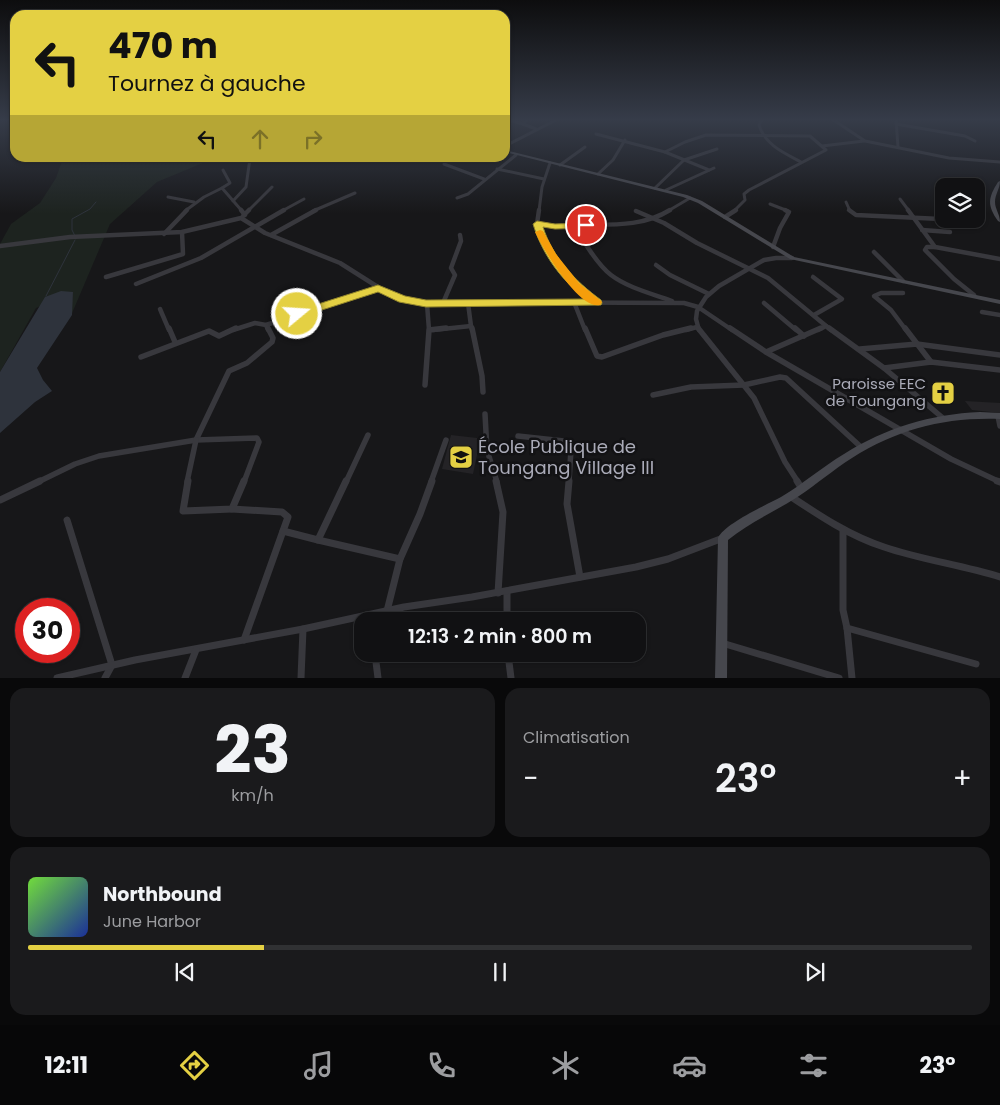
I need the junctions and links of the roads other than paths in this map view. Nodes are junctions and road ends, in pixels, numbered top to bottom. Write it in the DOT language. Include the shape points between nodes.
graph roads {
  1 [pos="579,151"];
  2 [pos="619,151"];
  3 [pos="660,151"];
  4 [pos="668,151"];
  5 [pos="712,151"];
  6 [pos="781,151"];
  7 [pos="826,151"];
  8 [pos="915,151"];
  9 [pos="665,152"];
  10 [pos="510,153"];
  11 [pos="516,155"];
  12 [pos="510,159"];
  13 [pos="684,160"];
  14 [pos="249,162"];
  15 [pos="506,162"];
  16 [pos="801,162"];
  17 [pos="1000,162"];
  18 [pos="550,163"];
  19 [pos="444,164"];
  20 [pos="560,165"];
  21 [pos="497,169"];
  22 [pos="224,170"];
  23 [pos="598,174"];
  24 [pos="484,179"];
  25 [pos="544,179"];
  26 [pos="1000,183"];
  27 [pos="272,187"];
  28 [pos="222,188"];
  29 [pos="655,188"];
  30 [pos="666,190"];
  31 [pos="355,193"];
  32 [pos="168,197"];
  33 [pos="457,198"];
  34 [pos="690,198"];
  35 [pos="304,199"];
  36 [pos="900,199"];
  37 [pos="233,201"];
  38 [pos="194,202"];
  39 [pos="846,202"];
  40 [pos="770,204"];
  41 [pos="636,211"];
  42 [pos="243,217"];
  43 [pos="725,217"];
  44 [pos="913,217"];
  45 [pos="656,219"];
  46 [pos="935,219"];
  47 [pos="1000,220"];
  48 [pos="537,224"];
  49 [pos="575,225"];
  50 [pos="255,227"];
  51 [pos="922,230"];
  52 [pos="182,232"];
  53 [pos="950,232"];
  54 [pos="164,234"];
  55 [pos="272,235"];
  56 [pos="460,235"];
  57 [pos="0,246"];
  58 [pos="773,247"];
  59 [pos="935,247"];
  60 [pos="874,252"];
  61 [pos="792,258"];
  62 [pos="1000,259"];
  63 [pos="656,265"];
  64 [pos="750,270"];
  65 [pos="813,276"];
  66 [pos="106,277"];
  67 [pos="903,281"];
  68 [pos="136,284"];
  69 [pos="378,288"];
  70 [pos="903,293"];
  71 [pos="709,294"];
  72 [pos="974,295"];
  73 [pos="574,302"];
  74 [pos="675,302"];
  75 [pos="1000,302"];
  76 [pos="443,303"];
  77 [pos="468,303"];
  78 [pos="597,303"];
  79 [pos="764,303"];
  80 [pos="426,304"];
  81 [pos="698,307"];
  82 [pos="160,309"];
  83 [pos="982,312"];
  84 [pos="814,315"];
  85 [pos="1000,315"];
  86 [pos="266,325"];
  87 [pos="471,326"];
  88 [pos="826,326"];
  89 [pos="697,327"];
  90 [pos="428,330"];
  91 [pos="804,336"];
  92 [pos="175,342"];
  93 [pos="917,344"];
  94 [pos="859,349"];
  95 [pos="766,352"];
  96 [pos="1000,355"];
  97 [pos="140,357"];
  98 [pos="931,362"];
  99 [pos="884,368"];
  100 [pos="1000,370"];
  101 [pos="425,385"];
  102 [pos="744,385"];
  103 [pos="483,392"];
  104 [pos="653,395"];
  105 [pos="485,414"];
  106 [pos="999,416"];
  107 [pos="944,419"];
  108 [pos="1000,426"];
  109 [pos="901,430"];
  110 [pos="368,435"];
  111 [pos="518,436"];
  112 [pos="196,440"];
  113 [pos="446,440"];
  114 [pos="862,448"];
  115 [pos="1000,482"];
  116 [pos="802,489"];
  117 [pos="790,496"];
  118 [pos="0,500"];
  119 [pos="232,509"];
  120 [pos="67,520"];
  121 [pos="842,530"];
  122 [pos="283,531"];
  123 [pos="723,538"];
  124 [pos="318,540"];
  125 [pos="400,559"];
  126 [pos="580,578"];
  127 [pos="1000,578"];
  128 [pos="506,591"];
  129 [pos="498,592"];
  130 [pos="387,611"];
  131 [pos="507,612"];
  132 [pos="354,621"];
  133 [pos="847,628"];
  134 [pos="303,629"];
  135 [pos="244,640"];
  136 [pos="721,643"];
  137 [pos="196,650"];
  138 [pos="376,662"];
  139 [pos="509,662"];
  140 [pos="976,664"];
  141 [pos="112,665"];
  142 [pos="57,678"];
  143 [pos="105,678"];
  144 [pos="185,678"];
  145 [pos="301,678"];
  146 [pos="378,678"];
  147 [pos="511,678"];
  148 [pos="721,678"];
  149 [pos="839,678"];
  150 [pos="852,678"];
  1 -- 20 [label="street"];
  2 -- 23 [label="street"];
  3 -- 9 [label="street"];
  4 -- 9 [label="street"];
  5 -- 13 [label="street"];
  6 -- 16 [label="street"];
  7 -- 16 [label="street"];
  8 -- 17 [label="street" via="948,158"];
  9 -- 13 [label="street"];
  10 -- 11 [label="street"];
  11 -- 12 [label="street"];
  11 -- 18 [label="street"];
  13 -- 29 [label="street"];
  13 -- 30 [label="street" via="711,169"];
  14 -- 37 [label="street" via="246,187"];
  15 -- 21 [label="street"];
  16 -- 43 [label="street" via="749,190 744,194 745,200"];
  18 -- 20 [label="street"];
  18 -- 25 [label="street"];
  19 -- 24 [label="street"];
  20 -- 23 [label="street"];
  21 -- 24 [label="street"];
  21 -- 25 [label="street"];
  22 -- 28 [label="street" via="230,183"];
  23 -- 29 [label="street"];
  24 -- 33 [label="street" via="468,194"];
  25 -- 48 [label="street"];
  26 -- 47 [label="street" via="993,194 992,204"];
  27 -- 42 [label="street"];
  28 -- 37 [label="street"];
  28 -- 38 [label="street"];
  29 -- 30 [label="street"];
  30 -- 34 [label="street"];
  31 -- 55 [label="street"];
  32 -- 38 [label="street"];
  34 -- 43 [label="street"];
  34 -- 45 [label="street"];
  35 -- 50 [label="street"];
  36 -- 44 [label="street"];
  37 -- 42 [label="street"];
  38 -- 54 [label="street"];
  39 -- 44 [label="street" via="850,212 856,215"];
  40 -- 58 [label="street" via="790,212"];
  41 -- 45 [label="street"];
  42 -- 50 [label="street"];
  42 -- 52 [label="street"];
  43 -- 58 [label="street"];
  44 -- 46 [label="street"];
  44 -- 51 [label="street"];
  45 -- 49 [label="street" via="630,224"];
  45 -- 64 [label="street"];
  48 -- 49 [label="street"];
  48 -- 78 [label="street" via="551,255 575,286"];
  49 -- 74 [label="street" via="582,241 611,275"];
  50 -- 55 [label="street"];
  50 -- 68 [label="street" via="201,258"];
  51 -- 53 [label="street"];
  51 -- 59 [label="street"];
  52 -- 54 [label="street"];
  52 -- 66 [label="street" via="183,254"];
  54 -- 57 [label="street" via="70,237"];
  55 -- 69 [label="street" via="340,263"];
  56 -- 76 [label="street" via="461,241 451,268 456,275"];
  58 -- 61 [label="street"];
  59 -- 62 [label="street"];
  59 -- 72 [label="street" via="925,248"];
  60 -- 67 [label="street"];
  61 -- 64 [label="street" via="771,258"];
  61 -- 67 [label="street"];
  63 -- 71 [label="street"];
  64 -- 71 [label="street" via="732,277"];
  64 -- 84 [label="street" via="774,283"];
  65 -- 84 [label="street" via="842,299"];
  67 -- 72 [label="street"];
  69 -- 80 [label="street" via="403,299"];
  69 -- 86 [label="street"];
  70 -- 93 [label="street" via="874,296 891,310"];
  71 -- 81 [label="street"];
  72 -- 75 [label="street"];
  73 -- 77 [label="street"];
  73 -- 78 [label="street"];
  73 -- 89 [label="street" via="597,356"];
  74 -- 78 [label="street"];
  74 -- 81 [label="street"];
  76 -- 77 [label="street"];
  76 -- 80 [label="street"];
  77 -- 87 [label="street"];
  79 -- 91 [label="street"];
  80 -- 90 [label="street"];
  81 -- 89 [label="street"];
  81 -- 95 [label="street"];
  82 -- 92 [label="street"];
  83 -- 85 [label="street"];
  84 -- 88 [label="street"];
  86 -- 92 [label="street" via="252,323 219,336 209,331"];
  86 -- 112 [label="street" via="272,342 247,363 229,371"];
  87 -- 90 [label="street"];
  87 -- 103 [label="street"];
  88 -- 91 [label="street"];
  88 -- 94 [label="street"];
  89 -- 102 [label="street"];
  90 -- 101 [label="street"];
  91 -- 95 [label="street"];
  92 -- 97 [label="street"];
  93 -- 94 [label="street"];
  93 -- 96 [label="street"];
  93 -- 98 [label="street"];
  94 -- 99 [label="street"];
  95 -- 109 [label="street"];
  98 -- 99 [label="street"];
  98 -- 100 [label="street"];
  99 -- 107 [label="street"];
  102 -- 104 [label="street" via="691,387"];
  102 -- 114 [label="street" via="786,378"];
  102 -- 116 [label="street"];
  105 -- 129 [label="street" via="488,450 503,512"];
  106 -- 107 [label="street" via="966,415"];
  106 -- 108 [label="street"];
  107 -- 109 [label="street"];
  109 -- 114 [label="street"];
  109 -- 115 [label="street"];
  110 -- 124 [label="street"];
  111 -- 126 [label="street" via="569,444 567,504"];
  112 -- 118 [label="street" via="99,456"];
  112 -- 119 [label="street" via="183,511"];
  112 -- 119 [label="street" via="257,438 259,442 250,468"];
  113 -- 125 [label="street"];
  114 -- 116 [label="street"];
  116 -- 117 [label="street"];
  117 -- 121 [label="street"];
  117 -- 123 [label="street" via="734,528"];
  119 -- 122 [label="street" via="286,514"];
  120 -- 141 [label="street"];
  121 -- 127 [label="street" via="898,552"];
  121 -- 133 [label="street" via="842,608"];
  122 -- 124 [label="street"];
  122 -- 135 [label="street"];
  123 -- 126 [label="street" via="636,568"];
  123 -- 136 [label="street"];
  124 -- 125 [label="street"];
  125 -- 130 [label="street"];
  126 -- 128 [label="street"];
  128 -- 129 [label="street"];
  128 -- 131 [label="street"];
  129 -- 130 [label="street"];
  132 -- 134 [label="street"];
  133 -- 140 [label="street"];
  133 -- 150 [label="street"];
  134 -- 135 [label="street"];
  134 -- 145 [label="street"];
  135 -- 137 [label="street"];
  136 -- 148 [label="street"];
  136 -- 149 [label="street"];
  137 -- 141 [label="street"];
  137 -- 144 [label="street"];
  138 -- 146 [label="street"];
  139 -- 147 [label="street"];
  141 -- 142 [label="street"];
  141 -- 143 [label="street"];
}
